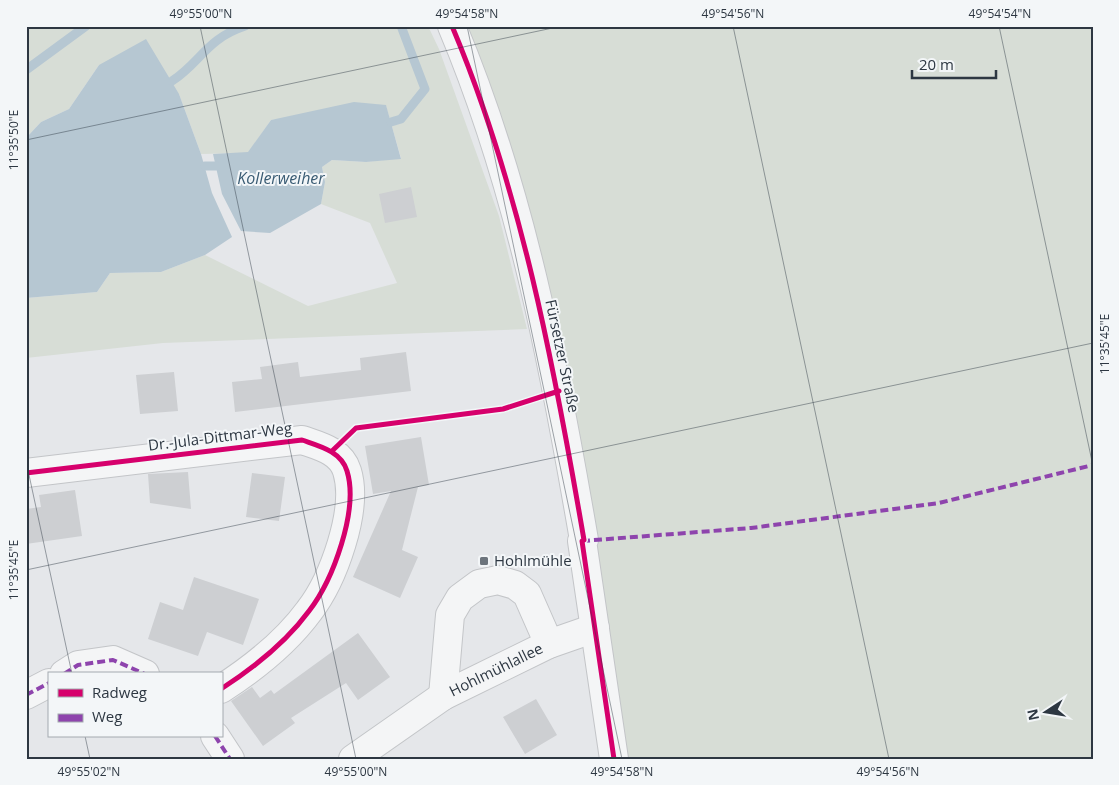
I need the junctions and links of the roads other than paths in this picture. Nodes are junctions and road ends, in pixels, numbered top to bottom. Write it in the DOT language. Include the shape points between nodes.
graph roads {
  1 [pos="452,26"];
  2 [pos="26,472"];
  3 [pos="595,628"];
  4 [pos="550,644"];
  5 [pos="68,672"];
  6 [pos="140,672"];
  7 [pos="48,684"];
  8 [pos="222,689"];
  9 [pos="26,695"];
  10 [pos="443,696"];
  11 [pos="215,738"];
  12 [pos="230,759"];
  13 [pos="353,759"];
  14 [pos="614,759"];
  1 -- 3 [label="street, Fürsetzer Straße" via="496,143 559,391"];
  2 -- 8 [label="street, Dr.-Jula-Dittmar-Weg" via="302,440 332,450 347,470 350,500 332,572 310,611 254,668"];
  3 -- 4 [label="street, Hohlmühlallee"];
  3 -- 14 [label="street, Fürsetzer Straße"];
  4 -- 10 [label="street, Hohlmühlallee"];
  4 -- 10 [label="street, Hohlmühlallee" via="528,594 515,585 498,580 479,584 460,598 450,615"];
  5 -- 6 [label="street" via="78,666 113,660"];
  7 -- 9 [label="street"];
  10 -- 13 [label="street, Hohlmühlallee"];
  11 -- 12 [label="street"];
}
